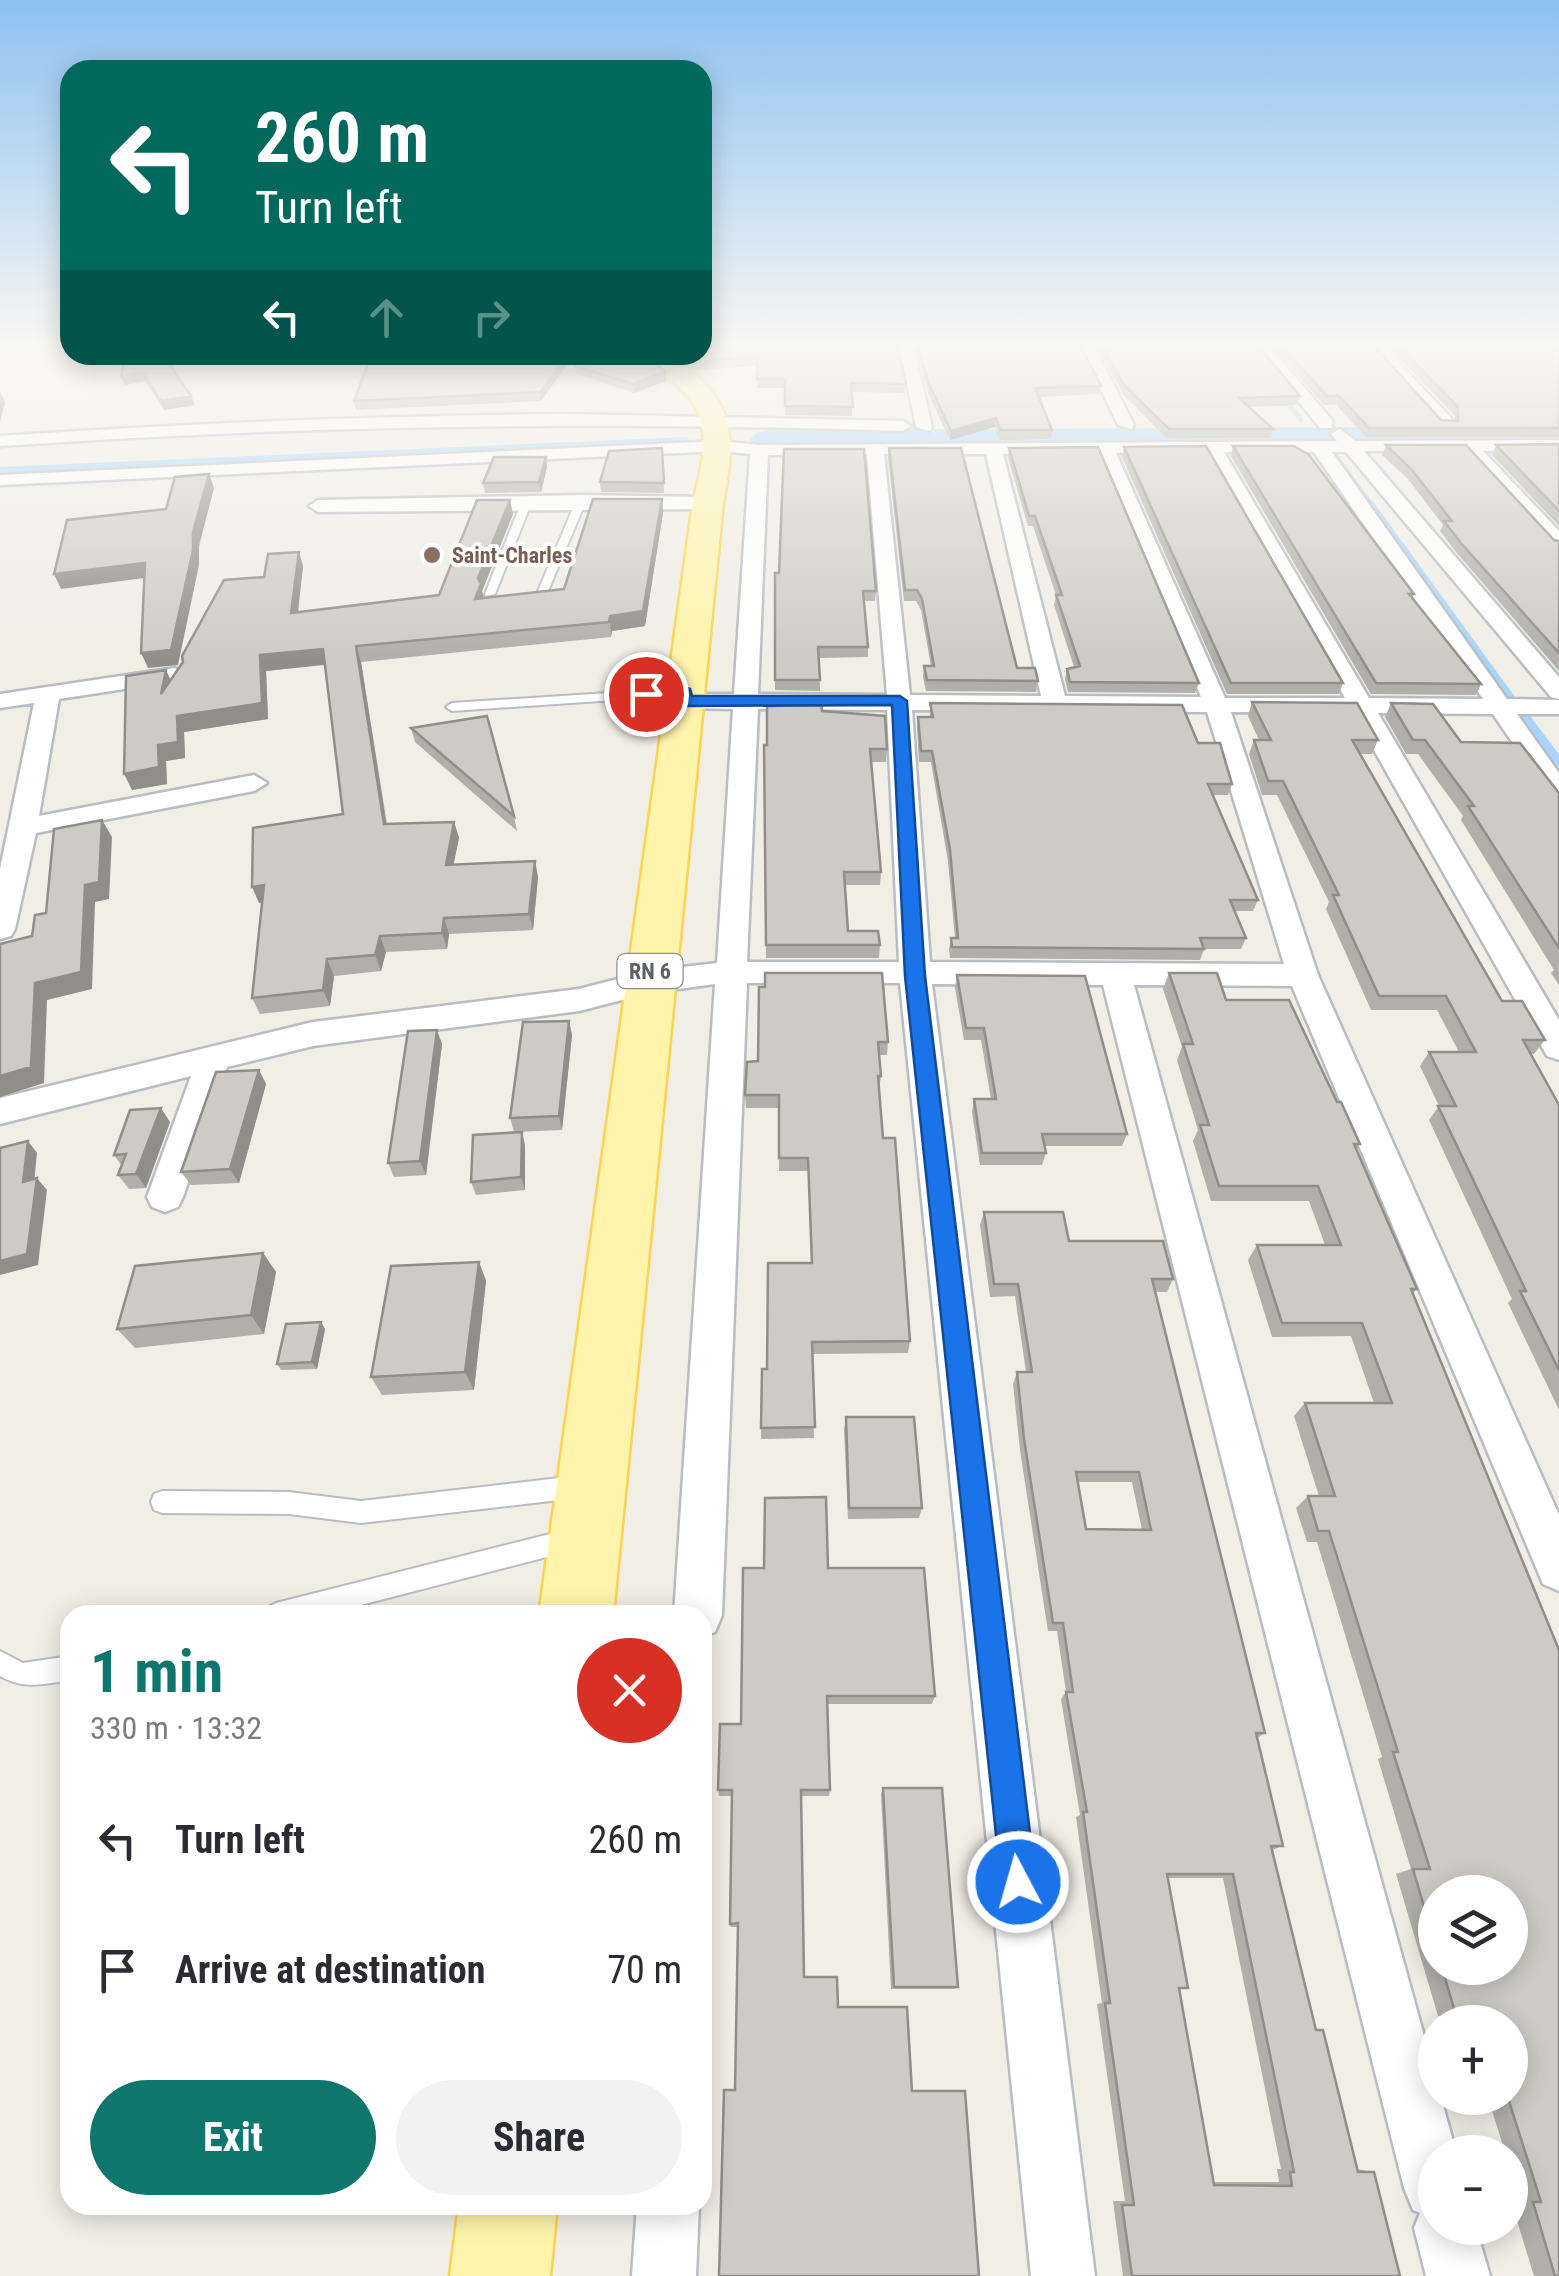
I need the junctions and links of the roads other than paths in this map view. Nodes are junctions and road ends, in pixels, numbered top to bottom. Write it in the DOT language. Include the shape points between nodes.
graph roads {
  1 [pos="520,450"];
  2 [pos="728,450"];
  3 [pos="734,450"];
  4 [pos="875,450"];
  5 [pos="994,450"];
  6 [pos="1120,450"];
  7 [pos="1214,450"];
  8 [pos="1343,450"];
  9 [pos="1348,450"];
  10 [pos="1474,450"];
  11 [pos="0,480"];
  12 [pos="581,501"];
  13 [pos="527,502"];
  14 [pos="708,503"];
  15 [pos="318,506"];
  16 [pos="1559,543"];
  17 [pos="490,594"];
  18 [pos="538,604"];
  19 [pos="175,675"];
  20 [pos="1559,692"];
  21 [pos="48,693"];
  22 [pos="684,696"];
  23 [pos="0,700"];
  24 [pos="747,700"];
  25 [pos="900,701"];
  26 [pos="1054,704"];
  27 [pos="1218,706"];
  28 [pos="1360,706"];
  29 [pos="1496,706"];
  30 [pos="452,707"];
  31 [pos="1559,707"];
  32 [pos="254,782"];
  33 [pos="1559,792"];
  34 [pos="24,827"];
  35 [pos="0,929"];
  36 [pos="732,972"];
  37 [pos="1116,975"];
  38 [pos="1304,975"];
  39 [pos="915,976"];
  40 [pos="649,982"];
  41 [pos="1559,1048"];
  42 [pos="214,1057"];
  43 [pos="0,1111"];
  44 [pos="165,1197"];
  45 [pos="592,1485"];
  46 [pos="162,1502"];
  47 [pos="586,1536"];
  48 [pos="1559,1568"];
  49 [pos="315,1605"];
  50 [pos="577,1605"];
  51 [pos="699,1605"];
  52 [pos="0,1663"];
  53 [pos="60,1669"];
  54 [pos="1421,2135"];
  55 [pos="507,2215"];
  56 [pos="667,2215"];
  57 [pos="1450,2245"];
  58 [pos="500,2276"];
  59 [pos="664,2276"];
  60 [pos="1063,2276"];
  61 [pos="1458,2276"];
  1 -- 11 [label="street"];
  2 -- 14 [label="main road, RN 6"];
  3 -- 24 [label="street"];
  4 -- 25 [label="street"];
  5 -- 26 [label="street"];
  6 -- 27 [label="street"];
  7 -- 28 [label="street"];
  8 -- 29 [label="street"];
  9 -- 20 [label="street"];
  10 -- 16 [label="street"];
  12 -- 13 [label="street"];
  12 -- 14 [label="street"];
  12 -- 18 [label="lane"];
  13 -- 15 [label="street"];
  13 -- 17 [label="lane"];
  14 -- 22 [label="main road, RN 6"];
  19 -- 21 [label="street"];
  21 -- 23 [label="street"];
  21 -- 34 [label="street"];
  22 -- 24 [label="street"];
  22 -- 30 [label="lane"];
  22 -- 40 [label="main road, RN 6"];
  24 -- 25 [label="street"];
  24 -- 36 [label="street"];
  25 -- 26 [label="street"];
  25 -- 39 [label="street"];
  26 -- 27 [label="street"];
  27 -- 28 [label="street"];
  27 -- 38 [label="street"];
  28 -- 29 [label="street"];
  28 -- 41 [label="street"];
  29 -- 31 [label="street"];
  29 -- 33 [label="street"];
  32 -- 34 [label="street"];
  34 -- 35 [label="street"];
  36 -- 39 [label="street"];
  36 -- 40 [label="street"];
  36 -- 51 [label="street"];
  37 -- 38 [label="street"];
  37 -- 39 [label="street"];
  37 -- 54 [label="street"];
  38 -- 48 [label="street"];
  39 -- 60 [label="street"];
  40 -- 42 [label="street" via="578,1000 313,1034"];
  40 -- 45 [label="main road, RN 6"];
  42 -- 43 [label="street"];
  42 -- 44 [label="street"];
  45 -- 46 [label="lane" via="361,1512 289,1502"];
  45 -- 47 [label="main road, RN 6"];
  47 -- 49 [label="lane"];
  47 -- 50 [label="main road, RN 6"];
  52 -- 53 [label="lane" via="21,1675"];
  55 -- 58 [label="main road"];
  56 -- 59 [label="street"];
  57 -- 61 [label="street"];
}
